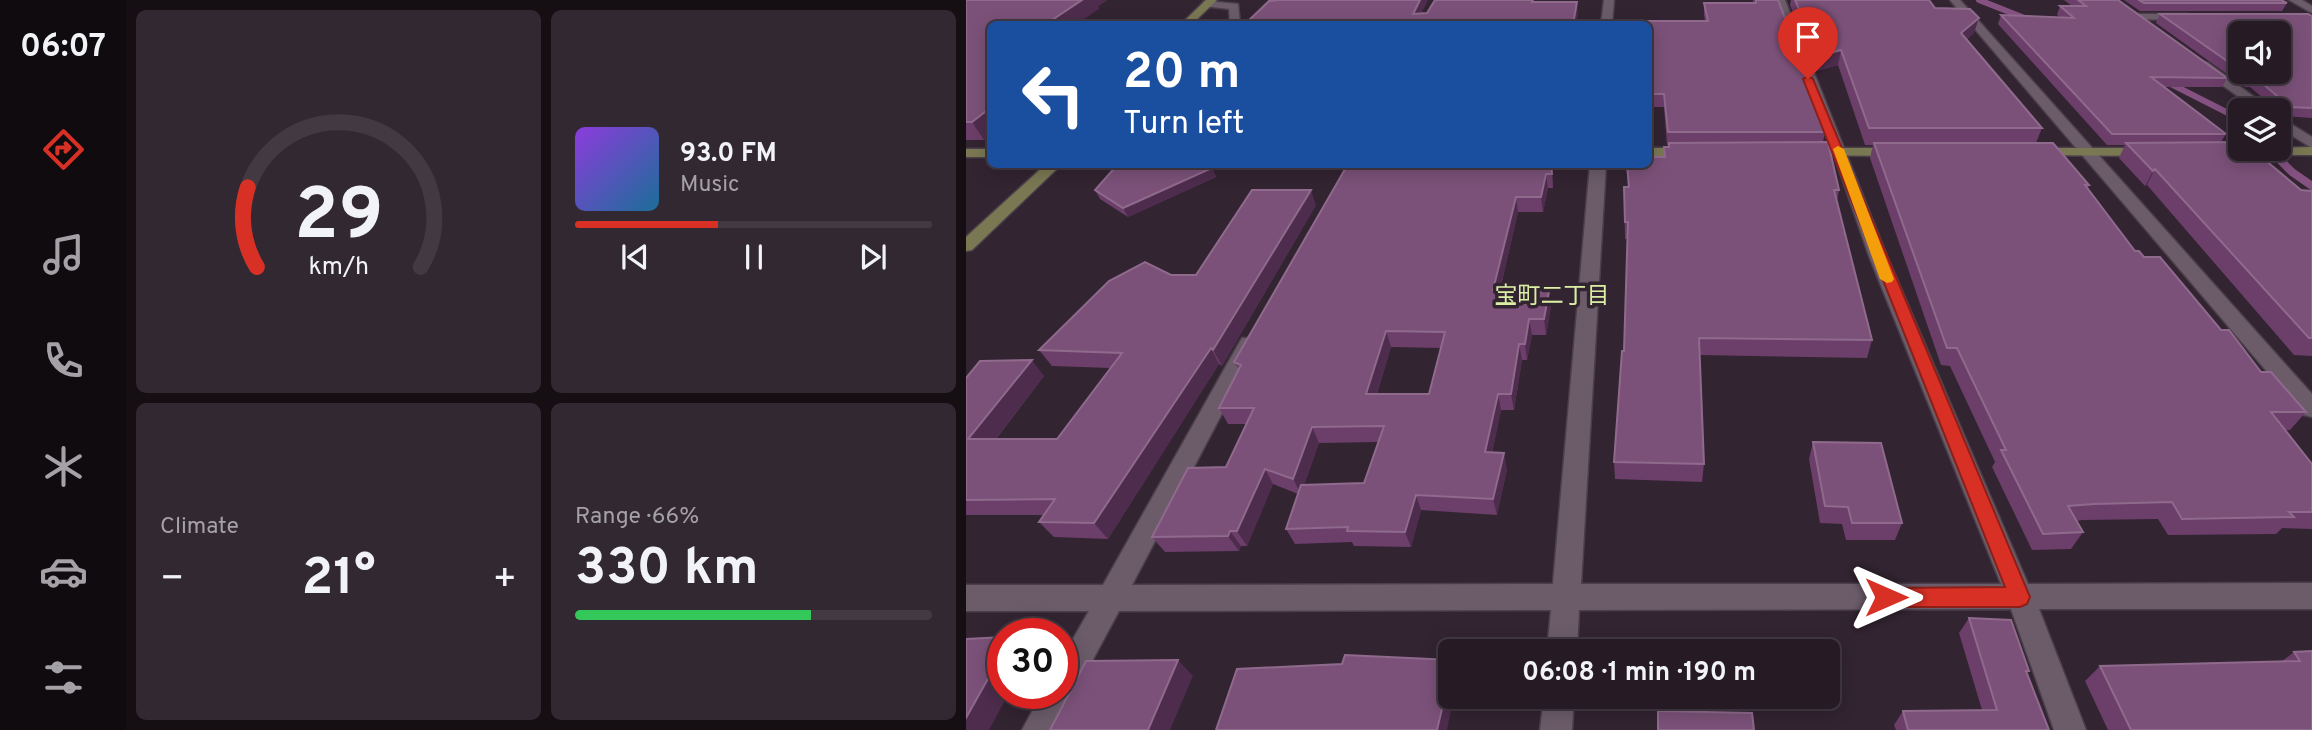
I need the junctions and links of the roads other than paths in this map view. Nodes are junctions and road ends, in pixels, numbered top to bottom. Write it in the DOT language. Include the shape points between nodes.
graph roads {
  1 [pos="1609,0"];
  2 [pos="1780,0"];
  3 [pos="2294,0"];
  4 [pos="1955,1"];
  5 [pos="1210,2"];
  6 [pos="2312,10"];
  7 [pos="2204,17"];
  8 [pos="2298,17"];
  9 [pos="2312,17"];
  10 [pos="1189,21"];
  11 [pos="1235,21"];
  12 [pos="1607,21"];
  13 [pos="2157,32"];
  14 [pos="2190,56"];
  15 [pos="2248,98"];
  16 [pos="2291,129"];
  17 [pos="2312,144"];
  18 [pos="2312,150"];
  19 [pos="2206,151"];
  20 [pos="1652,152"];
  21 [pos="1703,152"];
  22 [pos="1785,152"];
  23 [pos="1840,152"];
  24 [pos="1909,152"];
  25 [pos="2019,152"];
  26 [pos="2087,152"];
  27 [pos="2167,152"];
  28 [pos="966,153"];
  29 [pos="987,153"];
  30 [pos="1051,168"];
  31 [pos="1598,168"];
  32 [pos="966,246"];
  33 [pos="1258,326"];
  34 [pos="2312,409"];
  35 [pos="2312,596"];
  36 [pos="2020,597"];
  37 [pos="966,598"];
  38 [pos="1113,598"];
  39 [pos="1566,598"];
  40 [pos="1563,639"];
  41 [pos="1078,660"];
  42 [pos="1050,709"];
  43 [pos="1558,709"];
  44 [pos="1038,730"];
  45 [pos="1556,730"];
  46 [pos="2070,730"];
  1 -- 12 [label="street"];
  2 -- 23 [label="street"];
  3 -- 6 [label="street"];
  4 -- 26 [label="street"];
  5 -- 10 [label="street"];
  5 -- 11 [label="street" via="1234,6"];
  7 -- 13 [label="street" via="2130,13"];
  8 -- 9 [label="street"];
  14 -- 15 [label="street"];
  16 -- 17 [label="street"];
  18 -- 19 [label="street"];
  20 -- 21 [label="street"];
  22 -- 23 [label="street"];
  23 -- 24 [label="street"];
  23 -- 36 [label="street" via="1878,256"];
  25 -- 26 [label="street"];
  26 -- 27 [label="street"];
  26 -- 34 [label="street"];
  28 -- 29 [label="street"];
  30 -- 32 [label="street"];
  31 -- 39 [label="street"];
  33 -- 38 [label="street"];
  35 -- 36 [label="street"];
  36 -- 39 [label="street"];
  36 -- 46 [label="street"];
  37 -- 38 [label="street"];
  38 -- 39 [label="street"];
  38 -- 41 [label="street"];
  39 -- 40 [label="street"];
  42 -- 44 [label="street"];
  43 -- 45 [label="street"];
}
